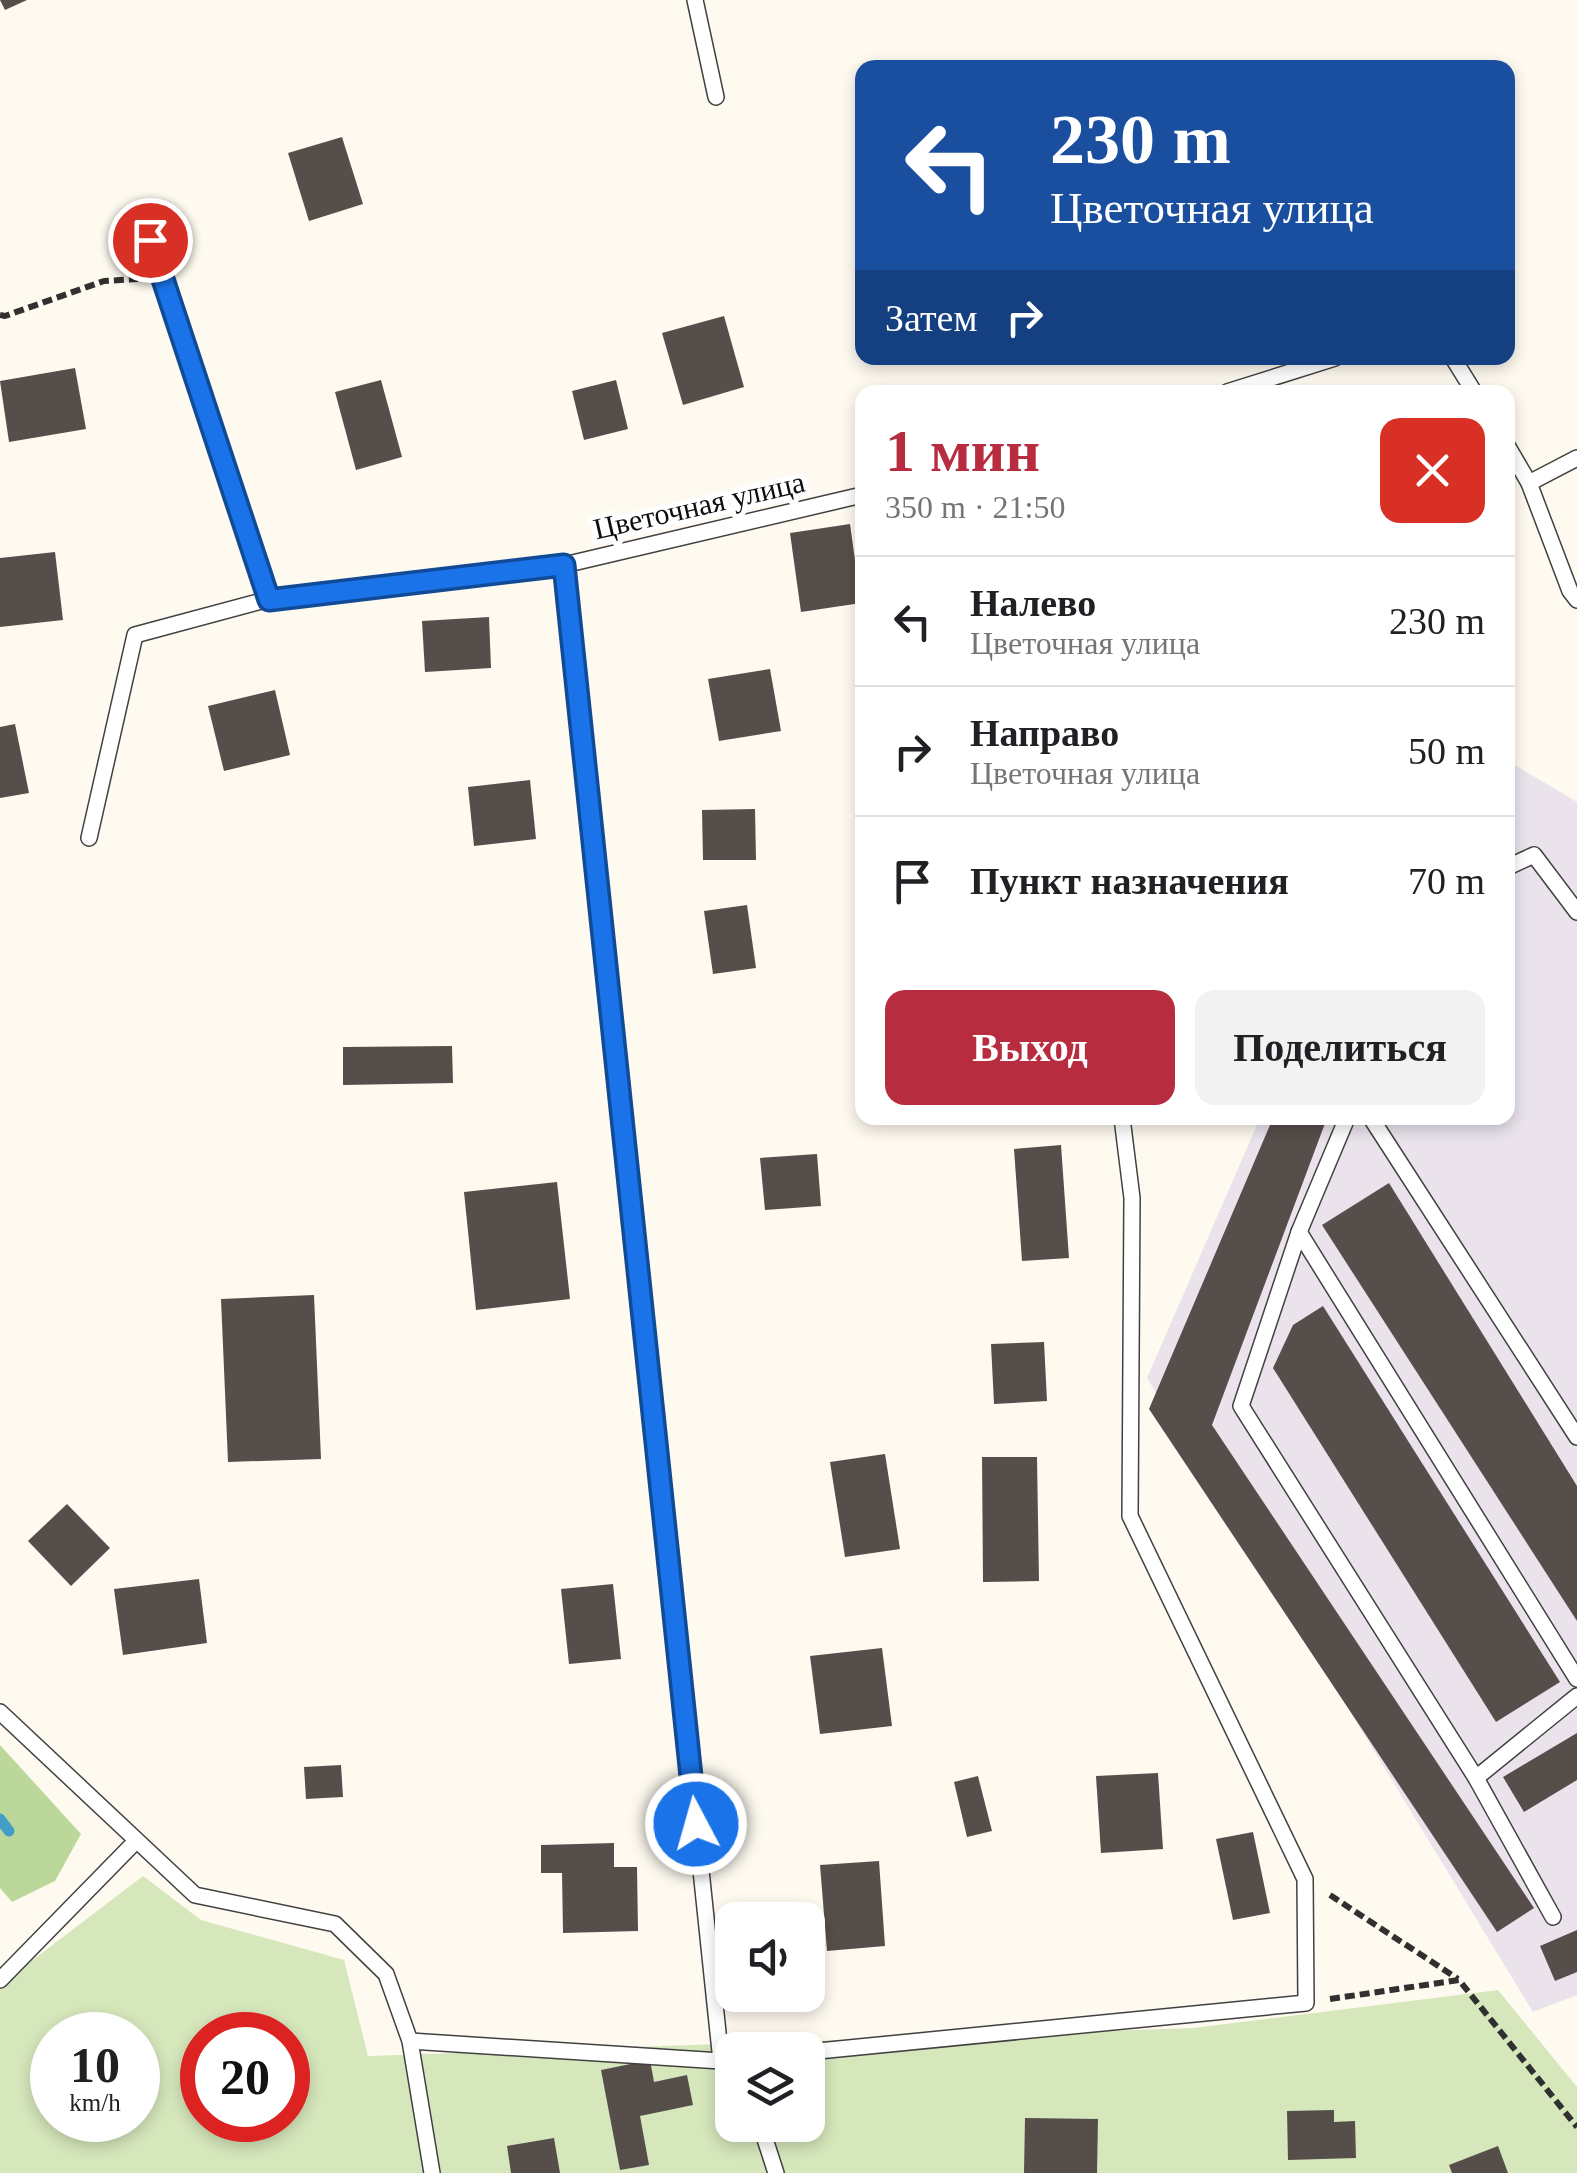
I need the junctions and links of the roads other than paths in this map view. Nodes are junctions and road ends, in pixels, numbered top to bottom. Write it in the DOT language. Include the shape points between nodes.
graph roads {
  1 [pos="695,0"];
  2 [pos="716,98"];
  3 [pos="150,240"];
  4 [pos="1313,365"];
  5 [pos="1250,385"];
  6 [pos="1577,458"];
  7 [pos="1515,460"];
  8 [pos="1529,483"];
  9 [pos="855,497"];
  10 [pos="564,565"];
  11 [pos="269,600"];
  12 [pos="1577,600"];
  13 [pos="89,838"];
  14 [pos="1515,864"];
  15 [pos="1577,912"];
  16 [pos="1123,1125"];
  17 [pos="1345,1125"];
  18 [pos="1377,1125"];
  19 [pos="1299,1232"];
  20 [pos="1577,1436"];
  21 [pos="1577,1679"];
  22 [pos="1577,1696"];
  23 [pos="0,1712"];
  24 [pos="1476,1778"];
  25 [pos="136,1841"];
  26 [pos="1553,1917"];
  27 [pos="0,1980"];
  28 [pos="723,2032"];
  29 [pos="410,2042"];
  30 [pos="825,2050"];
  31 [pos="715,2059"];
  32 [pos="767,2142"];
  33 [pos="432,2173"];
  34 [pos="776,2173"];
  1 -- 2 [label="lane"];
  3 -- 11 [label="lane"];
  4 -- 5 [label="lane"];
  6 -- 8 [label="lane"];
  7 -- 8 [label="lane"];
  8 -- 12 [label="lane"];
  9 -- 10 [label="lane, Цветочная улица"];
  10 -- 11 [label="lane, Цветочная улица"];
  10 -- 28 [label="lane"];
  11 -- 13 [label="lane, Цветочная улица" via="134,635"];
  14 -- 15 [label="lane" via="1534,855"];
  16 -- 30 [label="lane" via="1132,1198 1130,1516 1305,1879 1306,2003"];
  17 -- 19 [label="lane"];
  18 -- 20 [label="lane"];
  19 -- 21 [label="lane"];
  19 -- 24 [label="lane" via="1241,1406"];
  22 -- 24 [label="lane"];
  23 -- 25 [label="lane"];
  24 -- 26 [label="lane"];
  25 -- 27 [label="lane"];
  25 -- 29 [label="lane" via="194,1895 336,1924 386,1974"];
  29 -- 31 [label="lane"];
  29 -- 33 [label="lane"];
  32 -- 34 [label="lane"];
}
